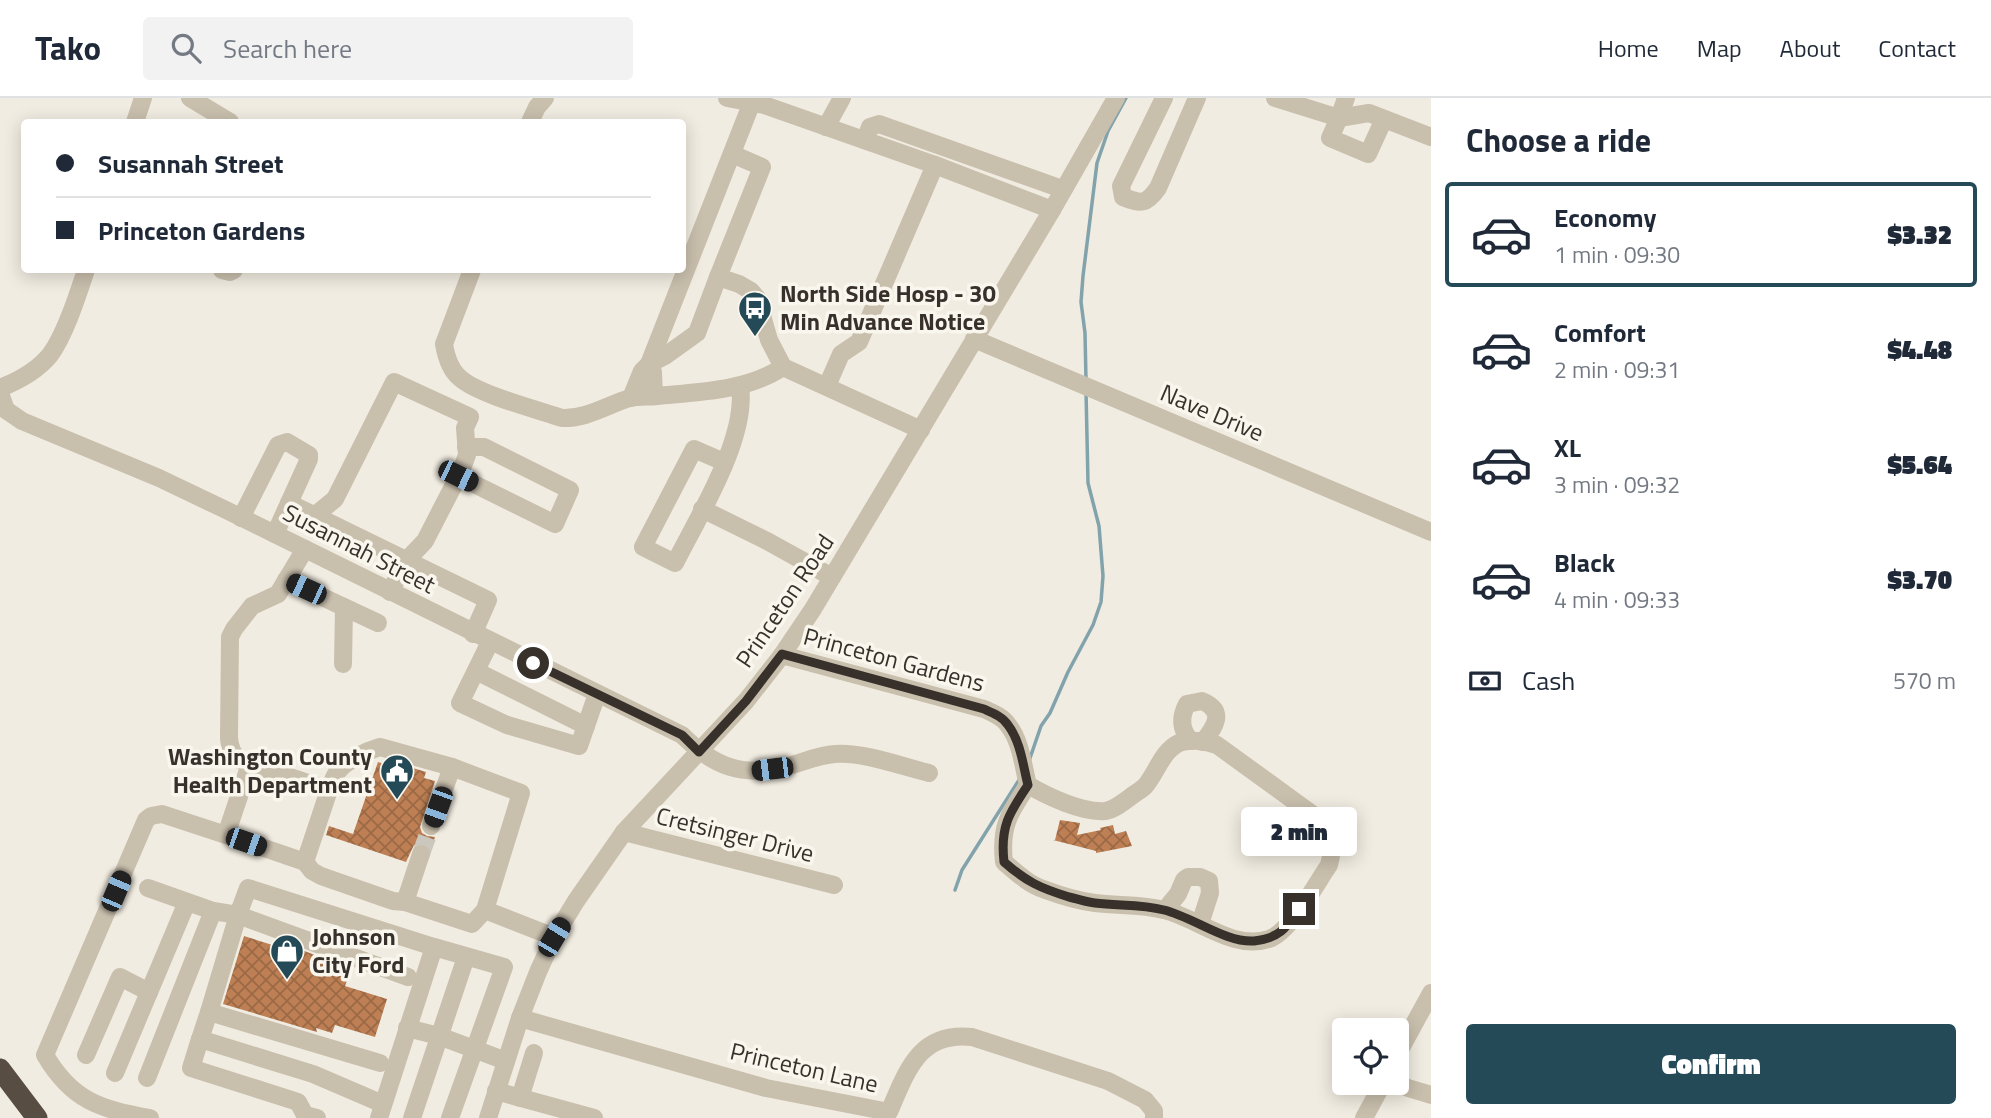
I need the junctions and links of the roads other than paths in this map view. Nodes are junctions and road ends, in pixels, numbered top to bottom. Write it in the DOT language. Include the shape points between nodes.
graph roads {
  1 [pos="143,98"];
  2 [pos="190,98"];
  3 [pos="545,98"];
  4 [pos="727,98"];
  5 [pos="842,98"];
  6 [pos="1116,98"];
  7 [pos="1164,98"];
  8 [pos="1197,98"];
  9 [pos="1275,98"];
  10 [pos="1346,98"];
  11 [pos="752,102"];
  12 [pos="1339,118"];
  13 [pos="136,119"];
  14 [pos="225,119"];
  15 [pos="531,119"];
  16 [pos="1384,119"];
  17 [pos="826,127"];
  18 [pos="1431,137"];
  19 [pos="865,140"];
  20 [pos="732,154"];
  21 [pos="935,165"];
  22 [pos="1062,189"];
  23 [pos="1052,210"];
  24 [pos="686,270"];
  25 [pos="85,273"];
  26 [pos="471,273"];
  27 [pos="685,273"];
  28 [pos="718,277"];
  29 [pos="974,339"];
  30 [pos="649,364"];
  31 [pos="783,367"];
  32 [pos="740,386"];
  33 [pos="827,386"];
  34 [pos="0,391"];
  35 [pos="654,396"];
  36 [pos="631,398"];
  37 [pos="921,430"];
  38 [pos="466,447"];
  39 [pos="724,462"];
  40 [pos="458,476"];
  41 [pos="289,503"];
  42 [pos="702,509"];
  43 [pos="313,517"];
  44 [pos="241,518"];
  45 [pos="1431,532"];
  46 [pos="275,534"];
  47 [pos="305,549"];
  48 [pos="407,561"];
  49 [pos="832,578"];
  50 [pos="286,580"];
  51 [pos="390,592"];
  52 [pos="344,607"];
  53 [pos="379,623"];
  54 [pos="473,634"];
  55 [pos="490,642"];
  56 [pos="782,654"];
  57 [pos="343,664"];
  58 [pos="476,671"];
  59 [pos="597,694"];
  60 [pos="586,726"];
  61 [pos="699,752"];
  62 [pos="250,764"];
  63 [pos="452,767"];
  64 [pos="929,774"];
  65 [pos="1028,785"];
  66 [pos="329,790"];
  67 [pos="431,826"];
  68 [pos="624,832"];
  69 [pos="226,835"];
  70 [pos="421,854"];
  71 [pos="305,862"];
  72 [pos="834,885"];
  73 [pos="148,888"];
  74 [pos="187,902"];
  75 [pos="405,902"];
  76 [pos="485,910"];
  77 [pos="1165,910"];
  78 [pos="213,911"];
  79 [pos="238,915"];
  80 [pos="1200,924"];
  81 [pos="554,937"];
  82 [pos="435,947"];
  83 [pos="466,957"];
  84 [pos="408,977"];
  85 [pos="149,992"];
  86 [pos="1431,993"];
  87 [pos="209,1012"];
  88 [pos="520,1018"];
  89 [pos="407,1028"];
  90 [pos="1409,1033"];
  91 [pos="439,1036"];
  92 [pos="200,1039"];
  93 [pos="475,1048"];
  94 [pos="534,1053"];
  95 [pos="86,1055"];
  96 [pos="506,1061"];
  97 [pos="380,1063"];
  98 [pos="0,1069"];
  99 [pos="116,1073"];
  100 [pos="146,1078"];
  101 [pos="1409,1088"];
  102 [pos="496,1091"];
  103 [pos="1376,1095"];
  104 [pos="1431,1095"];
  105 [pos="520,1098"];
  106 [pos="381,1111"];
  107 [pos="1154,1114"];
  108 [pos="888,1115"];
  109 [pos="37,1118"];
  110 [pos="150,1118"];
  111 [pos="317,1118"];
  112 [pos="412,1118"];
  113 [pos="450,1118"];
  114 [pos="488,1118"];
  115 [pos="594,1118"];
  116 [pos="1364,1118"];
  1 -- 13 [label="street"];
  2 -- 14 [label="street"];
  3 -- 15 [label="street"];
  4 -- 11 [label="street"];
  5 -- 17 [label="street"];
  6 -- 22 [label="street, Princeton Road"];
  7 -- 8 [label="street" via="1121,186 1123,197 1139,203 1150,200 1158,188"];
  9 -- 12 [label="street"];
  10 -- 12 [label="street"];
  11 -- 17 [label="street"];
  11 -- 20 [label="street"];
  12 -- 16 [label="street" via="1369,113"];
  12 -- 16 [label="street" via="1330,138 1368,154"];
  16 -- 18 [label="street"];
  17 -- 19 [label="street"];
  19 -- 21 [label="street"];
  19 -- 22 [label="street" via="870,127 879,124"];
  20 -- 24 [label="street"];
  20 -- 28 [label="street" via="762,167"];
  21 -- 23 [label="street"];
  21 -- 33 [label="street" via="859,341 841,354"];
  22 -- 23 [label="street, Princeton Road"];
  23 -- 29 [label="street, Princeton Road"];
  25 -- 34 [label="street" via="51,354"];
  26 -- 36 [label="street" via="444,344 446,357 460,379 562,418 584,416"];
  27 -- 30 [label="street"];
  28 -- 30 [label="street" via="697,333"];
  28 -- 31 [label="street" via="739,284 757,298 769,340"];
  29 -- 37 [label="street, Princeton Road"];
  29 -- 45 [label="street, Nave Drive"];
  30 -- 35 [label="street"];
  30 -- 36 [label="street"];
  31 -- 32 [label="street"];
  31 -- 33 [label="street"];
  32 -- 35 [label="street"];
  32 -- 39 [label="street" via="738,418"];
  33 -- 37 [label="street"];
  34 -- 44 [label="street, Susannah Street" via="6,410 22,422 159,478"];
  35 -- 36 [label="street"];
  37 -- 49 [label="street, Princeton Road"];
  38 -- 40 [label="street"];
  38 -- 40 [label="street" via="484,447 570,490 555,524"];
  38 -- 43 [label="street" via="465,428 470,417 394,383 335,499"];
  39 -- 42 [label="street"];
  39 -- 42 [label="street" via="694,449 643,547 675,563"];
  40 -- 48 [label="street" via="425,541"];
  41 -- 43 [label="street"];
  41 -- 44 [label="street" via="309,454 287,442 278,445"];
  41 -- 46 [label="street"];
  42 -- 49 [label="street"];
  43 -- 48 [label="street"];
  44 -- 46 [label="street, Susannah Street"];
  46 -- 47 [label="street, Susannah Street"];
  47 -- 50 [label="street"];
  47 -- 51 [label="street, Susannah Street"];
  48 -- 51 [label="street"];
  48 -- 54 [label="street" via="488,600"];
  49 -- 56 [label="street, Princeton Road"];
  50 -- 52 [label="street"];
  50 -- 62 [label="street" via="278,594 253,606 230,637 230,747 239,760"];
  51 -- 54 [label="street, Susannah Street"];
  52 -- 53 [label="street"];
  52 -- 57 [label="street"];
  54 -- 55 [label="street, Susannah Street"];
  55 -- 58 [label="street"];
  55 -- 59 [label="street, Susannah Street"];
  56 -- 61 [label="street, Princeton Road"];
  56 -- 65 [label="street, Princeton Gardens" via="999,716 1020,749"];
  58 -- 60 [label="street"];
  58 -- 60 [label="street" via="460,704 507,725 579,746"];
  59 -- 60 [label="street"];
  59 -- 61 [label="street, Susannah Street" via="682,735"];
  61 -- 64 [label="street, Susannah Street" via="721,765 756,771 812,757 850,754"];
  61 -- 68 [label="street, Princeton Road"];
  62 -- 66 [label="street"];
  62 -- 69 [label="street"];
  63 -- 66 [label="street" via="380,747 342,767"];
  63 -- 67 [label="street"];
  63 -- 76 [label="street" via="522,793"];
  65 -- 77 [label="street" via="1006,822 1004,862 1041,888 1093,903"];
  65 -- 80 [label="street" via="1089,811 1108,811 1146,786 1171,748 1197,741 1217,745 1325,827 1333,853 1329,865 1284,930 1270,939 1243,941"];
  66 -- 71 [label="street"];
  68 -- 72 [label="street, Cretsinger Drive"];
  68 -- 81 [label="street, Princeton Road"];
  69 -- 71 [label="street"];
  69 -- 110 [label="street" via="162,814 146,820 46,1055 56,1073 78,1094 110,1111"];
  70 -- 75 [label="street"];
  71 -- 75 [label="street" via="321,876"];
  73 -- 74 [label="street"];
  74 -- 78 [label="street"];
  74 -- 85 [label="street"];
  75 -- 76 [label="street" via="472,924"];
  76 -- 81 [label="street"];
  77 -- 80 [label="street"];
  77 -- 80 [label="street" via="1184,880 1205,878 1210,893"];
  78 -- 79 [label="street"];
  78 -- 100 [label="street"];
  79 -- 82 [label="street" via="248,887"];
  79 -- 84 [label="street"];
  79 -- 87 [label="street"];
  81 -- 88 [label="street, Princeton Road"];
  82 -- 83 [label="street"];
  82 -- 89 [label="street"];
  83 -- 91 [label="street"];
  83 -- 93 [label="street" via="503,968"];
  85 -- 95 [label="street" via="120,977"];
  85 -- 99 [label="street"];
  86 -- 90 [label="street"];
  87 -- 92 [label="street"];
  87 -- 97 [label="street"];
  88 -- 96 [label="street, Princeton Road"];
  88 -- 108 [label="street, Princeton Lane" via="766,1088"];
  89 -- 91 [label="street"];
  89 -- 106 [label="street"];
  91 -- 93 [label="street"];
  91 -- 112 [label="street"];
  92 -- 106 [label="street" via="313,1074"];
  92 -- 111 [label="street" via="191,1068 298,1102 305,1115"];
  93 -- 96 [label="street"];
  93 -- 113 [label="street"];
  94 -- 105 [label="street"];
  96 -- 102 [label="street, Princeton Road"];
  98 -- 109 [label="highway"];
  101 -- 104 [label="street"];
  102 -- 105 [label="street"];
  102 -- 114 [label="street, Princeton Road"];
  103 -- 116 [label="street"];
  105 -- 115 [label="street"];
  107 -- 108 [label="street, Princeton Lane" via="1145,1100 1108,1081 957,1035 928,1045 914,1061"];
}
